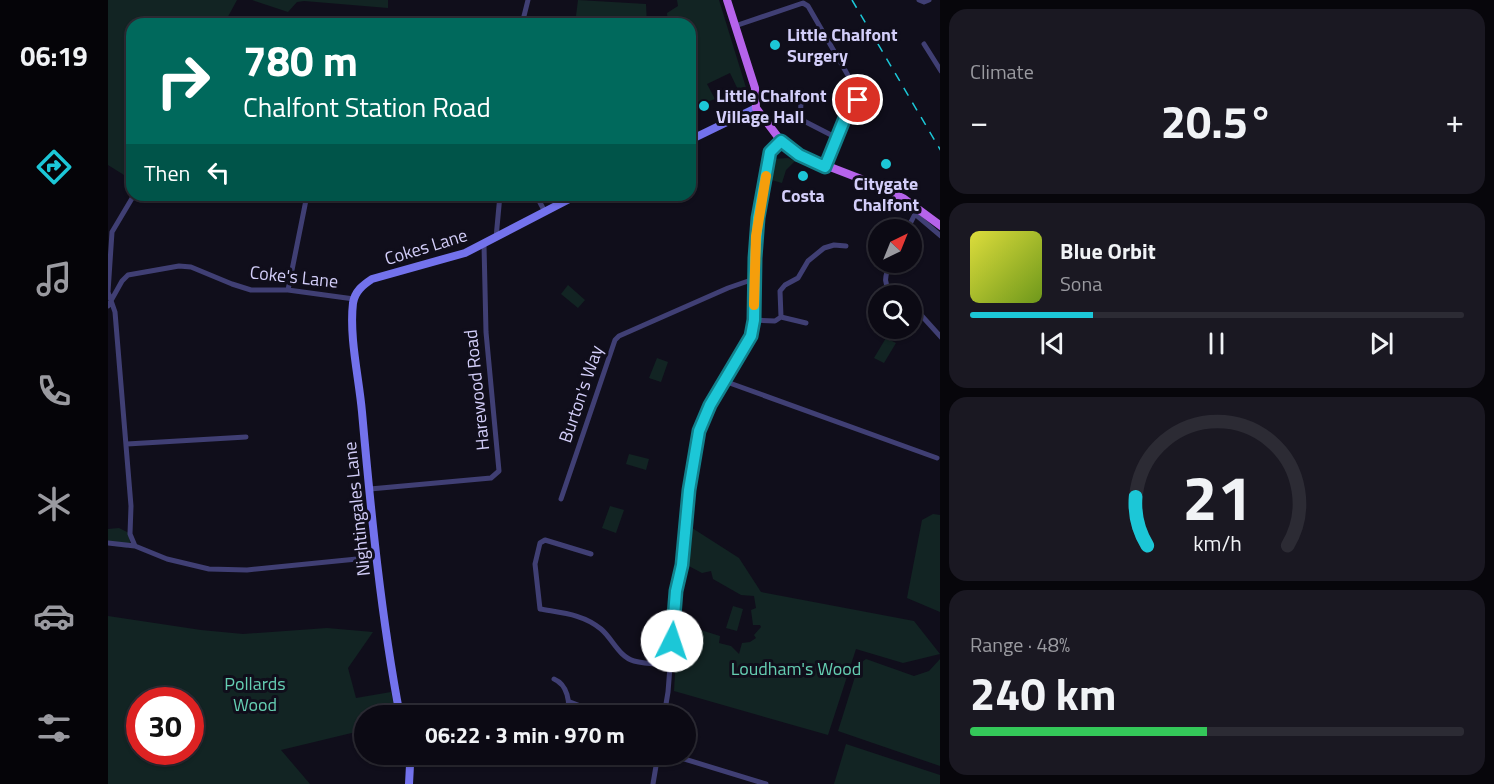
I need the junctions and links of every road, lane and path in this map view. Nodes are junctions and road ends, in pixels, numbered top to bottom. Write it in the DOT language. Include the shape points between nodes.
graph roads {
  1 [pos="528,0"];
  2 [pos="727,0"];
  3 [pos="919,0"];
  4 [pos="928,0"];
  5 [pos="524,18"];
  6 [pos="735,26"];
  7 [pos="924,44"];
  8 [pos="940,71"];
  9 [pos="857,91"];
  10 [pos="796,92"];
  11 [pos="756,108"];
  12 [pos="876,108"];
  13 [pos="696,137"];
  14 [pos="837,138"];
  15 [pos="781,141"];
  16 [pos="825,167"];
  17 [pos="130,201"];
  18 [pos="306,201"];
  19 [pos="499,201"];
  20 [pos="539,201"];
  21 [pos="566,201"];
  22 [pos="917,211"];
  23 [pos="545,212"];
  24 [pos="912,219"];
  25 [pos="940,226"];
  26 [pos="940,236"];
  27 [pos="496,238"];
  28 [pos="484,244"];
  29 [pos="846,246"];
  30 [pos="754,279"];
  31 [pos="288,290"];
  32 [pos="354,299"];
  33 [pos="110,304"];
  34 [pos="922,316"];
  35 [pos="781,317"];
  36 [pos="754,320"];
  37 [pos="806,323"];
  38 [pos="940,337"];
  39 [pos="724,381"];
  40 [pos="246,437"];
  41 [pos="126,444"];
  42 [pos="937,458"];
  43 [pos="369,489"];
  44 [pos="561,499"];
  45 [pos="108,543"];
  46 [pos="135,546"];
  47 [pos="591,554"];
  48 [pos="377,557"];
  49 [pos="671,665"];
  50 [pos="554,679"];
  51 [pos="570,702"];
  52 [pos="398,705"];
  53 [pos="570,705"];
  54 [pos="578,705"];
  55 [pos="666,705"];
  56 [pos="696,763"];
  57 [pos="410,765"];
  58 [pos="656,765"];
  59 [pos="409,784"];
  60 [pos="653,784"];
  61 [pos="766,784"];
  1 -- 5 [label="street"];
  2 -- 6 [label="main road"];
  3 -- 4 [label="street"];
  6 -- 9 [label="street" via="803,3"];
  6 -- 11 [label="main road" via="755,88"];
  7 -- 8 [label="street"];
  10 -- 14 [label="street" via="801,103 800,119"];
  11 -- 13 [label="main road"];
  11 -- 15 [label="main road"];
  12 -- 14 [label="street" via="858,100 851,103"];
  14 -- 16 [label="street"];
  15 -- 16 [label="main road"];
  15 -- 30 [label="street" via="770,152 757,227"];
  16 -- 22 [label="main road" via="891,192"];
  17 -- 33 [label="street" via="112,232"];
  18 -- 31 [label="street"];
  19 -- 27 [label="street"];
  20 -- 23 [label="street"];
  21 -- 23 [label="main road, Cokes Lane"];
  22 -- 24 [label="street"];
  22 -- 25 [label="main road"];
  22 -- 26 [label="street"];
  23 -- 27 [label="main road, Cokes Lane"];
  27 -- 28 [label="main road, Cokes Lane"];
  28 -- 32 [label="main road, Cokes Lane" via="372,279 361,286"];
  28 -- 43 [label="street, Harewood Road" via="486,332 500,469 491,478"];
  29 -- 35 [label="street" via="824,248 808,261 798,278 785,285 780,291"];
  30 -- 36 [label="street"];
  30 -- 44 [label="street, Burton's Way" via="615,340"];
  31 -- 32 [label="street, Coke's Lane"];
  31 -- 33 [label="street, Coke's Lane" via="251,290 179,266 128,275"];
  32 -- 43 [label="main road, Nightingales Lane" via="354,344"];
  33 -- 41 [label="street" via="115,312"];
  34 -- 38 [label="street"];
  35 -- 36 [label="street" via="775,321"];
  35 -- 37 [label="street"];
  36 -- 39 [label="street" via="746,347"];
  39 -- 42 [label="street"];
  39 -- 49 [label="street" via="699,431 694,453 676,591"];
  40 -- 41 [label="street"];
  41 -- 46 [label="street" via="130,534"];
  43 -- 48 [label="main road, Nightingales Lane"];
  45 -- 46 [label="street"];
  46 -- 48 [label="street" via="209,569 247,570"];
  47 -- 49 [label="street" via="545,540 540,543 535,564 538,612 573,614 586,619 632,661"];
  48 -- 52 [label="main road, Nightingales Lane"];
  49 -- 55 [label="street"];
  50 -- 51 [label="street" via="561,682"];
  51 -- 53 [label="street"];
  51 -- 54 [label="street"];
  56 -- 61 [label="street"];
  57 -- 59 [label="main road"];
  58 -- 60 [label="street"];
}
